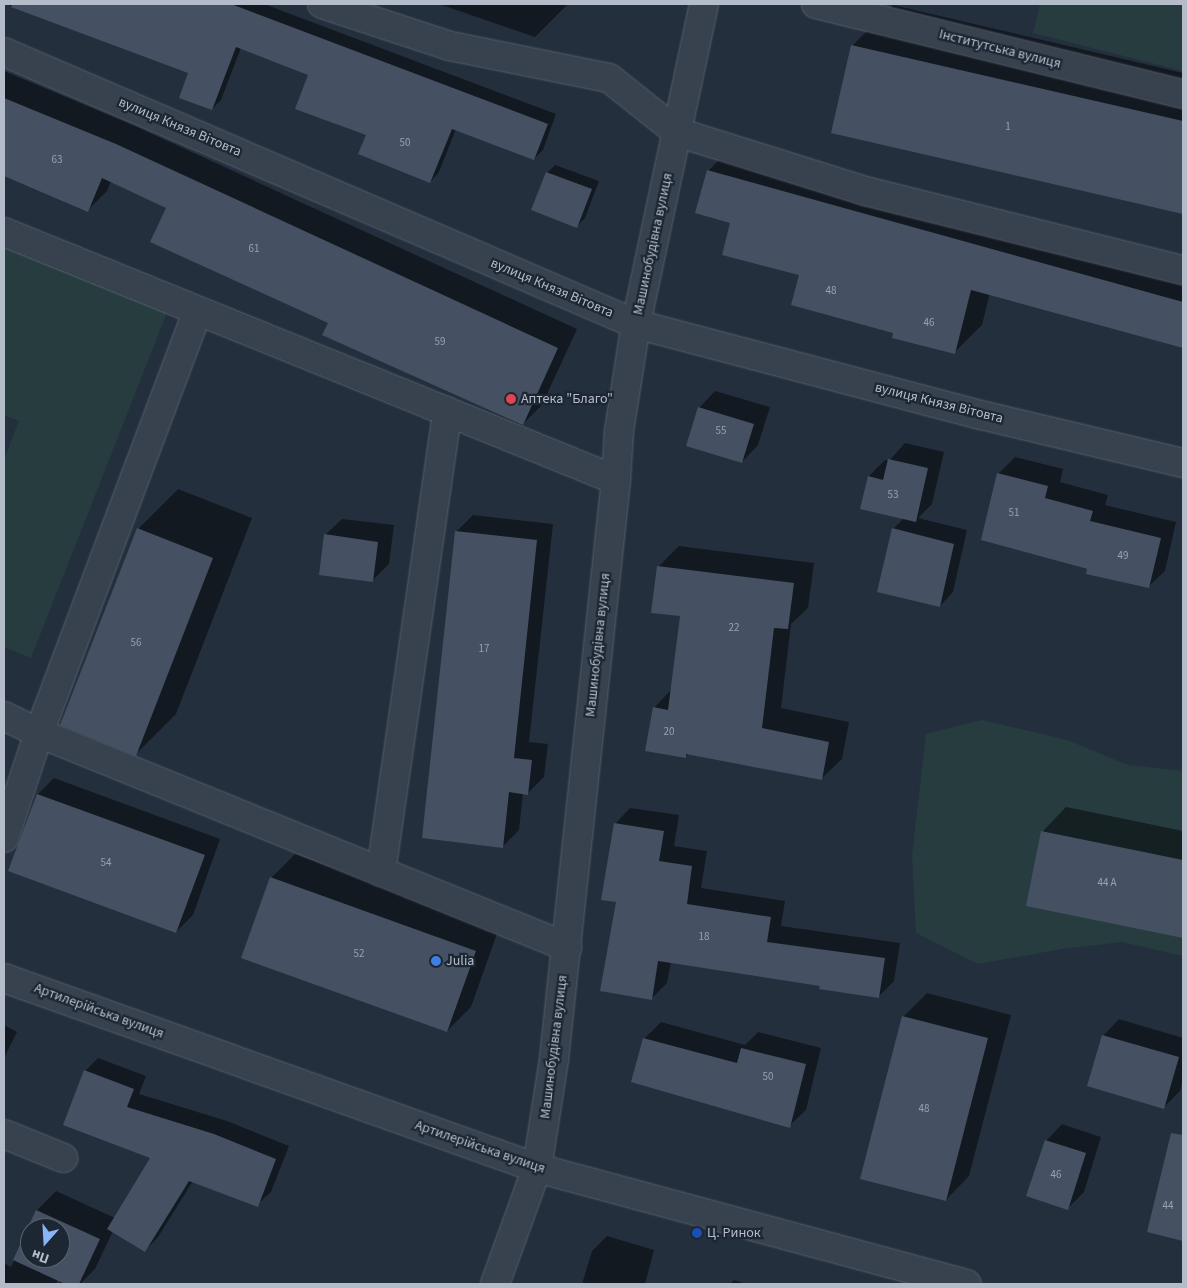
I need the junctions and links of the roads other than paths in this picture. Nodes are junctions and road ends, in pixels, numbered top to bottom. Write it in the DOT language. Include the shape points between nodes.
graph roads {
  1 [pos="322,4"];
  2 [pos="704,4"];
  3 [pos="816,4"];
  4 [pos="4,52"];
  5 [pos="1183,94"];
  6 [pos="677,132"];
  7 [pos="4,232"];
  8 [pos="1183,270"];
  9 [pos="198,311"];
  10 [pos="636,324"];
  11 [pos="447,412"];
  12 [pos="1183,463"];
  13 [pos="616,480"];
  14 [pos="4,716"];
  15 [pos="39,733"];
  16 [pos="4,838"];
  17 [pos="381,872"];
  18 [pos="566,947"];
  19 [pos="4,978"];
  20 [pos="4,1134"];
  21 [pos="63,1158"];
  22 [pos="537,1168"];
  23 [pos="495,1284"];
  24 [pos="966,1284"];
  1 -- 6 [label="street" via="450,46 609,78"];
  2 -- 6 [label="street, Машинобудівна вулиця"];
  3 -- 5 [label="street, Інститутська вулиця"];
  4 -- 10 [label="street, вулиця Князя Вітовта"];
  6 -- 8 [label="street" via="865,191"];
  6 -- 10 [label="street, Машинобудівна вулиця"];
  7 -- 9 [label="street"];
  9 -- 11 [label="street"];
  9 -- 15 [label="street"];
  10 -- 12 [label="street, вулиця Князя Вітовта" via="981,415"];
  10 -- 13 [label="street, Машинобудівна вулиця" via="619,431"];
  11 -- 13 [label="street"];
  11 -- 17 [label="street"];
  13 -- 18 [label="street, Машинобудівна вулиця"];
  14 -- 15 [label="street"];
  15 -- 16 [label="street"];
  15 -- 17 [label="street"];
  17 -- 18 [label="street"];
  18 -- 22 [label="street, Машинобудівна вулиця" via="554,1059"];
  19 -- 22 [label="street, Артилерійська вулиця"];
  20 -- 21 [label="street"];
  22 -- 23 [label="street, Машинобудівна вулиця"];
  22 -- 24 [label="street, Артилерійська вулиця"];
}
